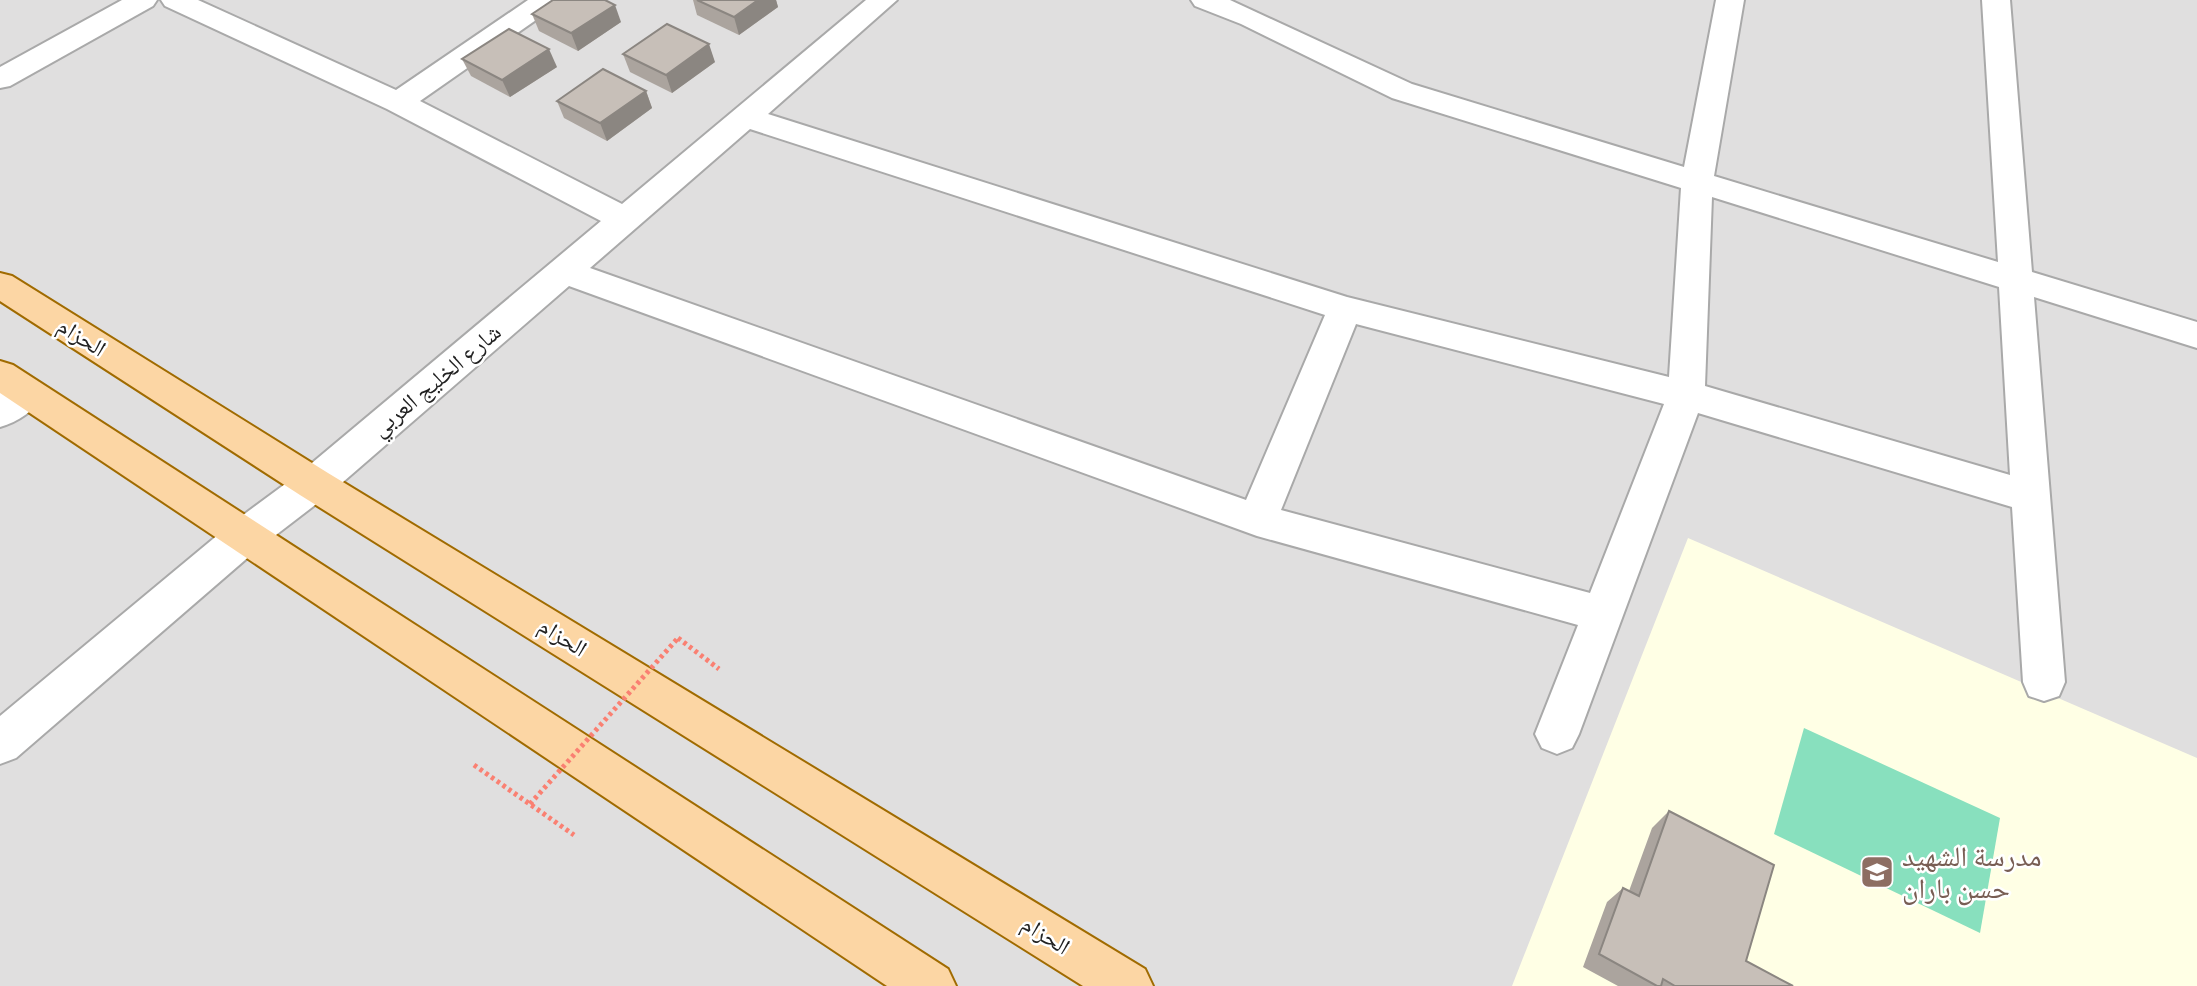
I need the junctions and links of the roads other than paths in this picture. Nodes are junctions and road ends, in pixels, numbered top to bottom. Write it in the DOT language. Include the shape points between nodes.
graph roads {
  1 [pos="143,0"];
  2 [pos="175,0"];
  3 [pos="546,0"];
  4 [pos="1205,0"];
  5 [pos="1730,0"];
  6 [pos="1996,0"];
  7 [pos="881,4"];
  8 [pos="0,79"];
  9 [pos="398,102"];
  10 [pos="747,118"];
  11 [pos="1697,181"];
  12 [pos="625,220"];
  13 [pos="564,272"];
  14 [pos="2016,281"];
  15 [pos="0,285"];
  16 [pos="1345,309"];
  17 [pos="2197,335"];
  18 [pos="9,394"];
  19 [pos="1686,395"];
  20 [pos="314,484"];
  21 [pos="2030,496"];
  22 [pos="1257,520"];
  23 [pos="245,536"];
  24 [pos="1601,614"];
  25 [pos="2045,682"];
  26 [pos="1557,734"];
  27 [pos="0,743"];
  28 [pos="931,986"];
  29 [pos="1128,986"];
  1 -- 8 [label="street"];
  2 -- 9 [label="street"];
  3 -- 9 [label="street"];
  4 -- 11 [label="street" via="1402,91"];
  5 -- 11 [label="street"];
  6 -- 14 [label="street"];
  7 -- 10 [label="street, شارع الخليج العربي"];
  9 -- 12 [label="street"];
  10 -- 12 [label="street, شارع الخليج العربي"];
  10 -- 16 [label="street"];
  11 -- 14 [label="street"];
  11 -- 19 [label="street"];
  12 -- 13 [label="street, شارع الخليج العربي"];
  13 -- 20 [label="street, شارع الخليج العربي"];
  13 -- 22 [label="street"];
  14 -- 17 [label="street"];
  14 -- 21 [label="street"];
  15 -- 20 [label="main road, الحزام"];
  16 -- 19 [label="street"];
  16 -- 22 [label="street"];
  18 -- 23 [label="main road"];
  19 -- 21 [label="street"];
  19 -- 24 [label="street"];
  20 -- 23 [label="street, شارع الخليج العربي"];
  20 -- 29 [label="main road, الحزام"];
  21 -- 25 [label="street"];
  22 -- 24 [label="street"];
  23 -- 27 [label="street, شارع الخليج العربي"];
  23 -- 28 [label="main road"];
  24 -- 26 [label="street"];
}
